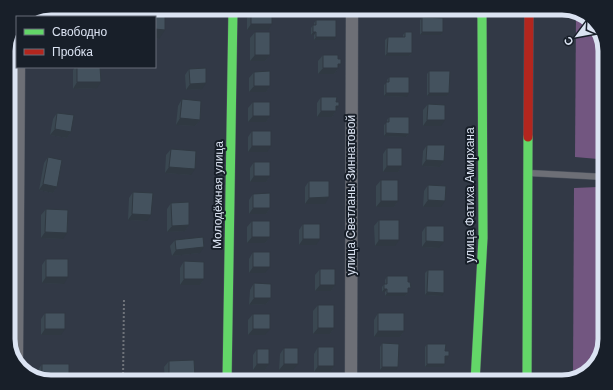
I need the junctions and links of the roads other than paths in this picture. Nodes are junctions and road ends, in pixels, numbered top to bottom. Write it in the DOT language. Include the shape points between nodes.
graph roads {
  1 [pos="232,15"];
  2 [pos="352,15"];
  3 [pos="481,15"];
  4 [pos="528,15"];
  5 [pos="19,68"];
  6 [pos="528,173"];
  7 [pos="598,177"];
  8 [pos="17,351"];
  9 [pos="227,375"];
  10 [pos="351,375"];
  11 [pos="475,375"];
  12 [pos="527,375"];
  1 -- 9 [label="street, Молодёжная улица"];
  2 -- 10 [label="street, улица Светланы Зиннатовой"];
  3 -- 11 [label="street, улица Фатиха Амирхана" via="483,238"];
  4 -- 6 [label="street"];
  5 -- 8 [label="street"];
  6 -- 7 [label="lane"];
  6 -- 12 [label="street"];
}
